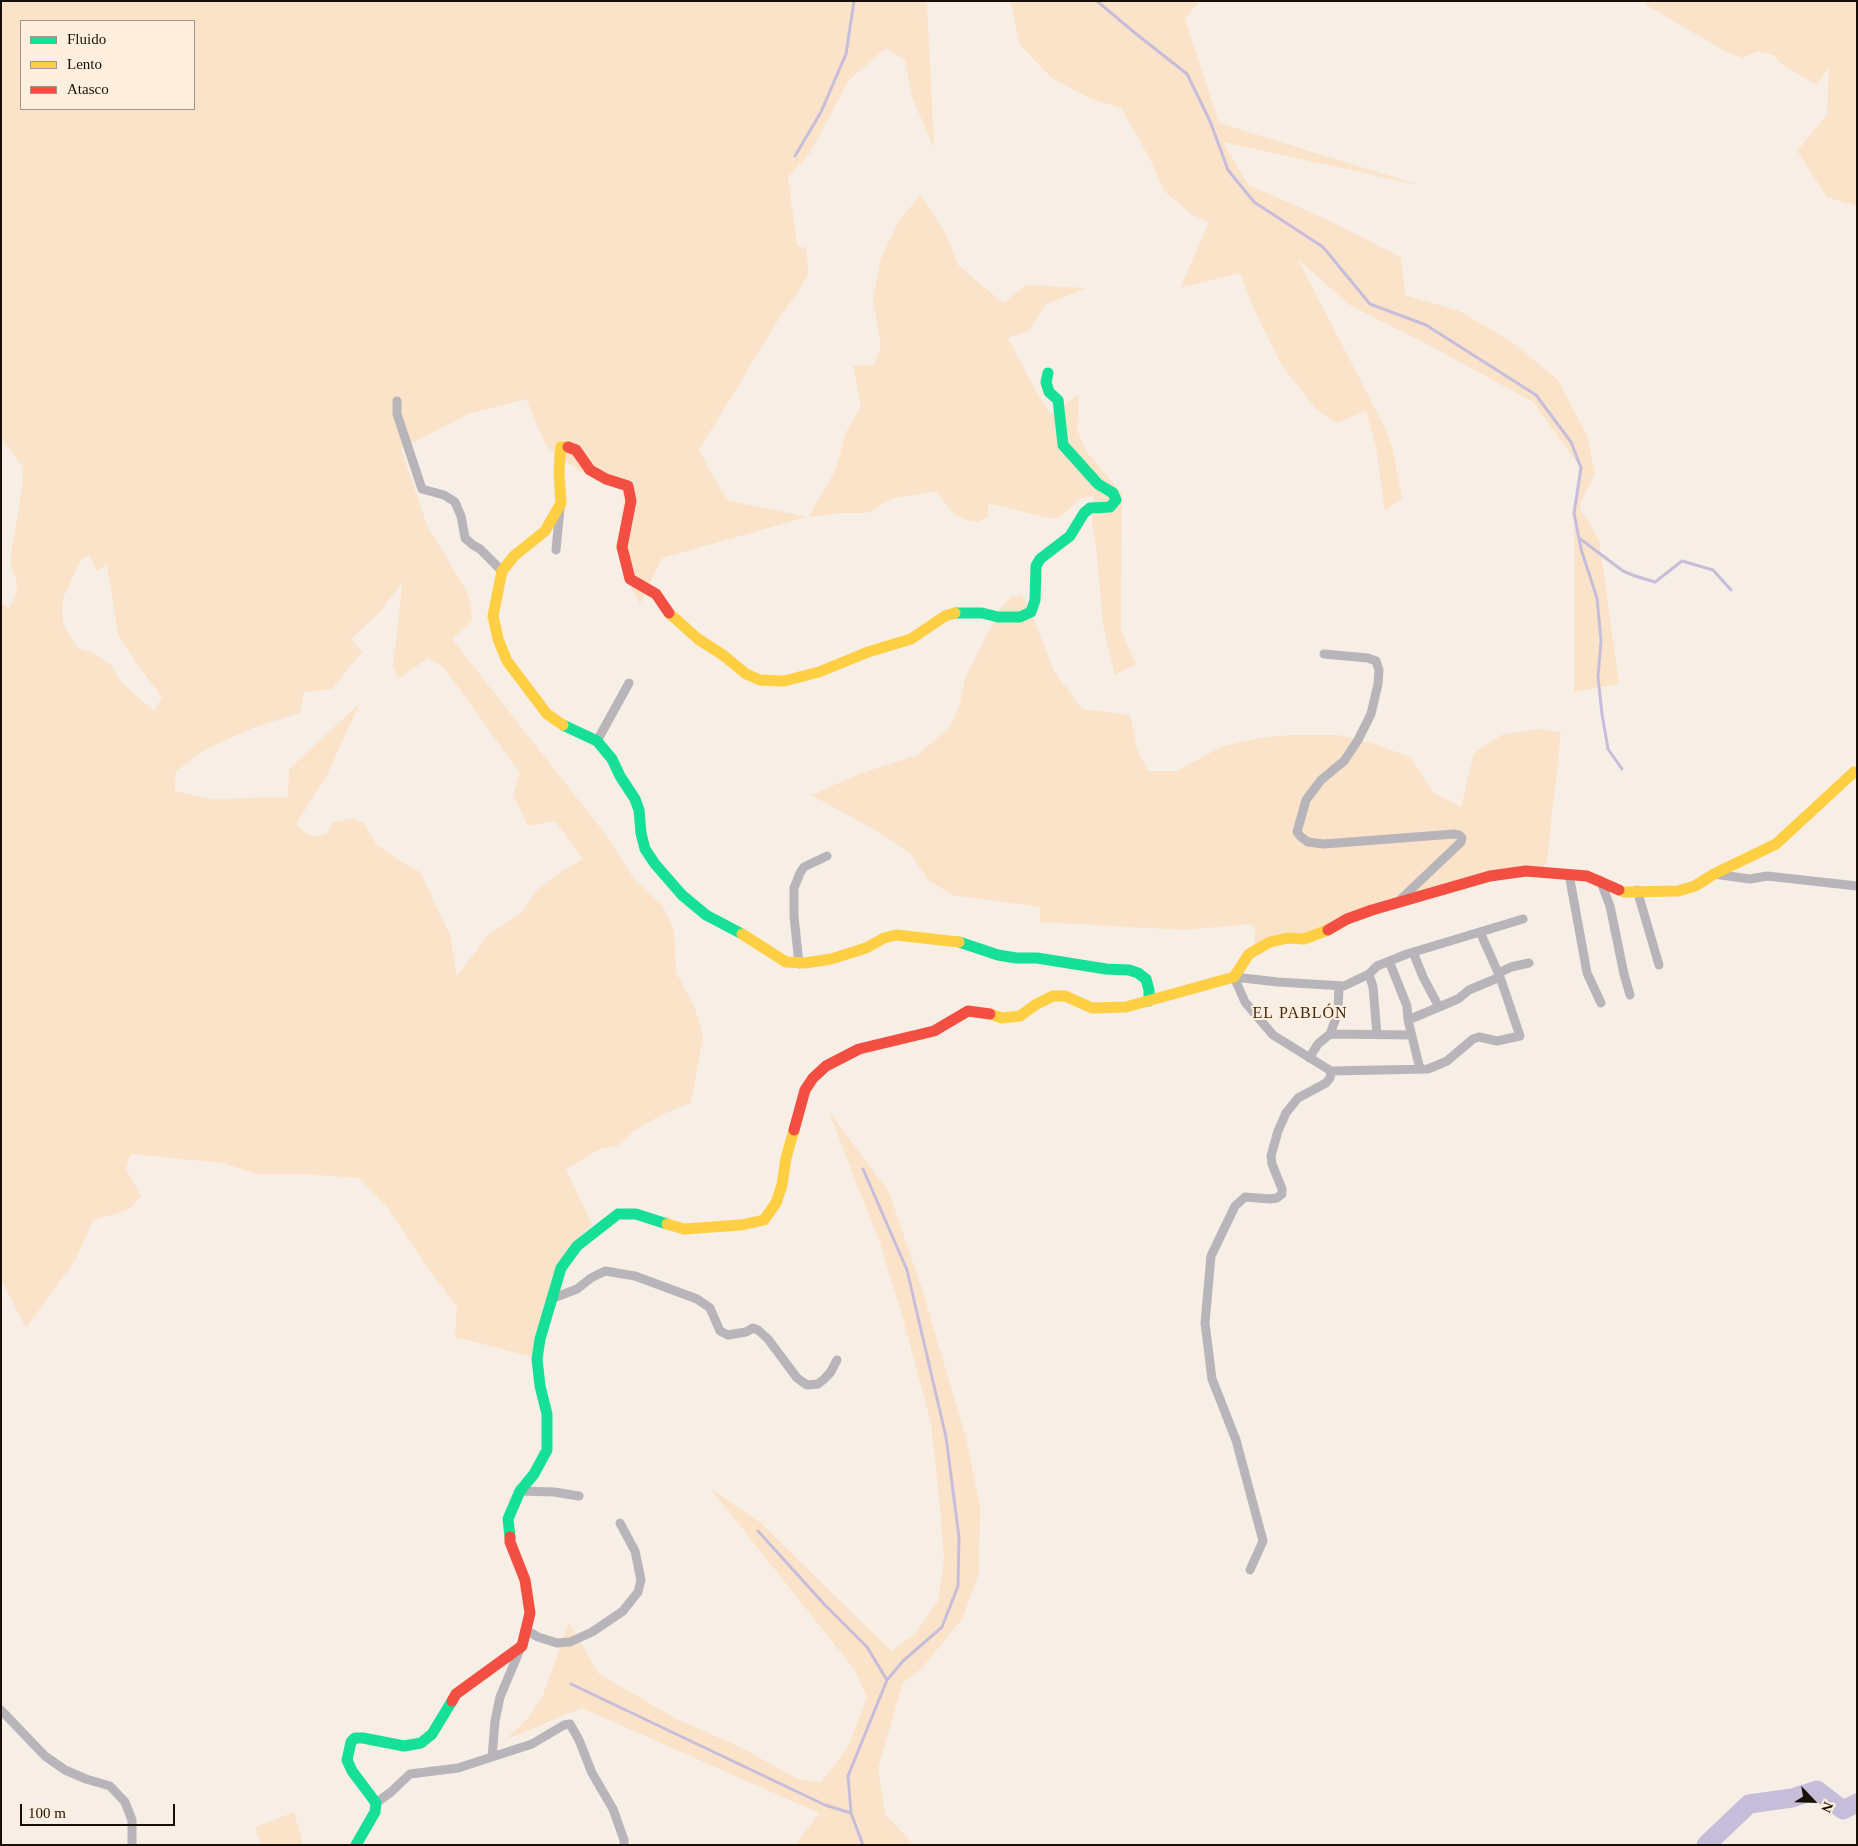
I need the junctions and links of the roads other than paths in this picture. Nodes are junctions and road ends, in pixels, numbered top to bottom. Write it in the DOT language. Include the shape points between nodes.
graph roads {
  1 [pos="1048,373"];
  2 [pos="397,401"];
  3 [pos="561,503"];
  4 [pos="556,550"];
  5 [pos="502,570"];
  6 [pos="1324,654"];
  7 [pos="629,683"];
  8 [pos="597,740"];
  9 [pos="1854,772"];
  10 [pos="827,856"];
  11 [pos="1569,874"];
  12 [pos="1714,874"];
  13 [pos="1600,880"];
  14 [pos="1857,886"];
  15 [pos="1638,890"];
  16 [pos="1398,902"];
  17 [pos="1523,919"];
  18 [pos="1480,932"];
  19 [pos="1413,952"];
  20 [pos="1388,961"];
  21 [pos="1529,963"];
  22 [pos="799,964"];
  23 [pos="1659,966"];
  24 [pos="1369,974"];
  25 [pos="1500,975"];
  26 [pos="1234,977"];
  27 [pos="1339,986"];
  28 [pos="1630,995"];
  29 [pos="1149,1001"];
  30 [pos="1601,1003"];
  31 [pos="1439,1007"];
  32 [pos="1408,1020"];
  33 [pos="1330,1034"];
  34 [pos="1377,1034"];
  35 [pos="1411,1035"];
  36 [pos="1309,1058"];
  37 [pos="1420,1069"];
  38 [pos="1331,1071"];
  39 [pos="551,1299"];
  40 [pos="837,1360"];
  41 [pos="520,1491"];
  42 [pos="579,1496"];
  43 [pos="620,1523"];
  44 [pos="1250,1570"];
  45 [pos="526,1630"];
  46 [pos="522,1646"];
  47 [pos="1,1710"];
  48 [pos="492,1757"];
  49 [pos="376,1803"];
  50 [pos="132,1845"];
  51 [pos="356,1845"];
  52 [pos="624,1845"];
  1 -- 3 [label="street" via="1049,392 1058,400 1063,445 1098,484 1113,493 1116,500 1110,507 1090,508 1084,512 1070,536 1040,559 1036,566 1032,612 1020,617 959,612 944,616 911,639 797,678 760,680 746,674 671,616 656,594 630,579 622,547 631,501 628,486 590,470 576,450 566,446 562,447 560,455"];
  2 -- 5 [label="street" via="397,414 422,489 444,495 454,502 466,538"];
  3 -- 4 [label="street"];
  3 -- 5 [label="street" via="544,531"];
  5 -- 8 [label="street" via="494,616 498,639 507,661 547,714 567,728"];
  6 -- 16 [label="street" via="1376,661 1378,684 1371,714 1358,740 1344,760 1320,780 1306,800 1297,832 1308,842 1324,844 1454,834 1462,838"];
  7 -- 8 [label="street"];
  8 -- 22 [label="street" via="635,799 646,849 671,883 706,915 761,945 774,956"];
  9 -- 12 [label="street" via="1776,844"];
  10 -- 22 [label="street" via="804,867 794,888"];
  11 -- 13 [label="street"];
  11 -- 16 [label="street" via="1526,871 1490,876"];
  11 -- 30 [label="street" via="1587,973"];
  12 -- 14 [label="street"];
  12 -- 15 [label="street" via="1695,886 1678,891"];
  13 -- 15 [label="street" via="1624,892"];
  13 -- 28 [label="street" via="1610,906"];
  15 -- 23 [label="street"];
  16 -- 26 [label="street" via="1347,919 1323,933 1304,939 1270,942 1249,954"];
  17 -- 18 [label="street"];
  18 -- 19 [label="street"];
  18 -- 25 [label="street"];
  19 -- 20 [label="street"];
  19 -- 31 [label="street"];
  20 -- 24 [label="street"];
  20 -- 32 [label="street" via="1407,1006"];
  21 -- 25 [label="street" via="1512,967"];
  22 -- 29 [label="street" via="831,960 884,938 910,935 963,943 1016,958 1129,970 1146,979"];
  24 -- 27 [label="street"];
  24 -- 34 [label="street"];
  25 -- 31 [label="street"];
  25 -- 37 [label="street" via="1520,1036 1498,1041 1479,1037 1440,1065"];
  26 -- 27 [label="street"];
  26 -- 29 [label="street"];
  26 -- 36 [label="street" via="1244,1002 1272,1035"];
  27 -- 33 [label="street" via="1338,1013"];
  29 -- 39 [label="street" via="1126,1007 1092,1008 1064,996 1053,996 1020,1016 1002,1018 968,1011 934,1031 860,1049 841,1058 826,1066 805,1090 782,1185 776,1203 764,1220 684,1230 636,1214 618,1214 577,1246 561,1268"];
  31 -- 32 [label="street"];
  32 -- 35 [label="street"];
  33 -- 34 [label="street"];
  33 -- 36 [label="street"];
  34 -- 35 [label="street"];
  35 -- 37 [label="street"];
  36 -- 38 [label="street"];
  37 -- 38 [label="street"];
  38 -- 44 [label="street" via="1326,1083 1298,1098 1286,1112 1278,1131 1271,1156 1282,1194 1270,1199 1245,1197 1235,1206 1211,1256 1205,1323 1212,1379 1236,1440 1263,1541"];
  39 -- 40 [label="street" via="577,1289 605,1272 635,1276 697,1299 710,1308 720,1331 728,1336 753,1328 758,1330 797,1378 807,1385 823,1380"];
  39 -- 41 [label="street" via="537,1359 547,1414 547,1450"];
  41 -- 42 [label="street"];
  41 -- 45 [label="street" via="508,1520 510,1542 525,1580 530,1612"];
  43 -- 45 [label="street" via="634,1551 641,1580 638,1592 623,1611 570,1642 557,1643"];
  45 -- 46 [label="street"];
  46 -- 48 [label="street" via="500,1697"];
  46 -- 49 [label="street" via="456,1694 432,1734 421,1743 404,1746 363,1738 355,1738 351,1742 347,1760"];
  47 -- 50 [label="street" via="52,1761 65,1770 110,1786 125,1802 132,1820"];
  48 -- 49 [label="street" via="458,1768 410,1774"];
  48 -- 52 [label="street" via="532,1744 570,1724 613,1809"];
  49 -- 51 [label="street" via="375,1812"];
}
